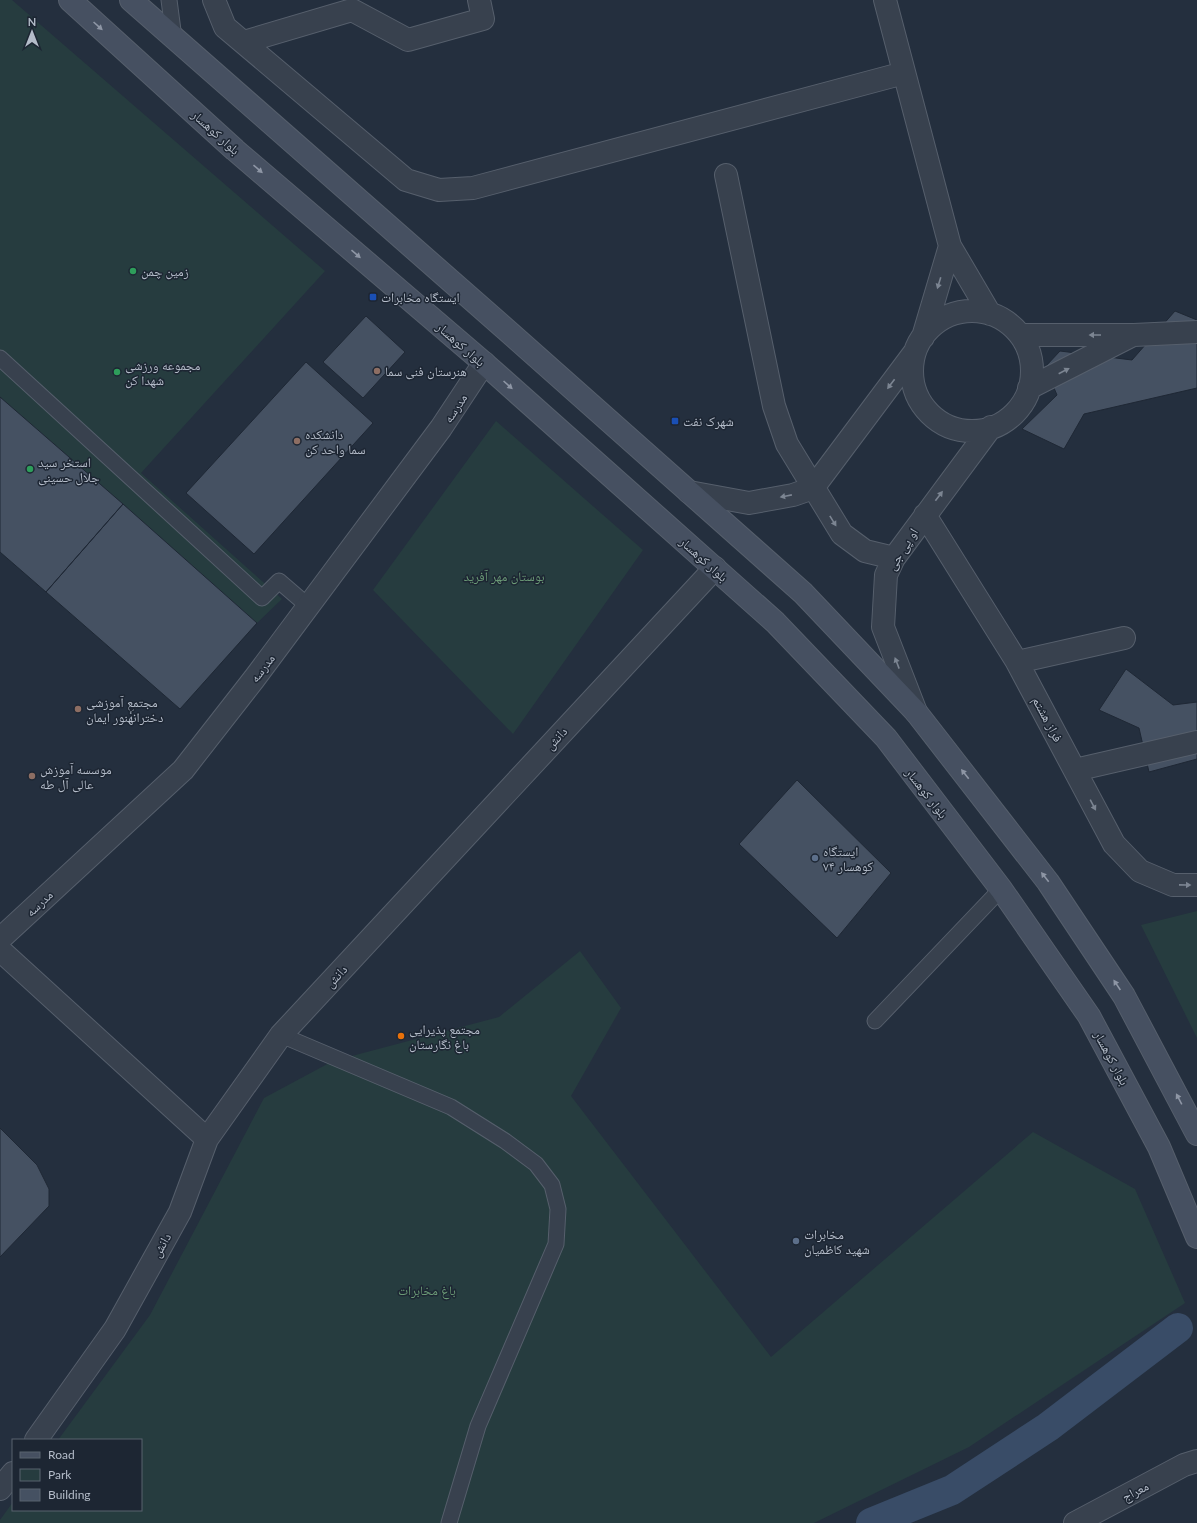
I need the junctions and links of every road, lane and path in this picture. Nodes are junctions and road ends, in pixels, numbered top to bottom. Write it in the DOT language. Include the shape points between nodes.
graph roads {
  1 [pos="70,0"];
  2 [pos="131,0"];
  3 [pos="169,0"];
  4 [pos="214,0"];
  5 [pos="479,0"];
  6 [pos="884,0"];
  7 [pos="351,5"];
  8 [pos="174,38"];
  9 [pos="244,42"];
  10 [pos="904,73"];
  11 [pos="726,175"];
  12 [pos="950,246"];
  13 [pos="990,314"];
  14 [pos="1197,332"];
  15 [pos="1020,335"];
  16 [pos="1134,335"];
  17 [pos="918,345"];
  18 [pos="0,358"];
  19 [pos="484,364"];
  20 [pos="1029,388"];
  21 [pos="991,427"];
  22 [pos="813,488"];
  23 [pos="689,492"];
  24 [pos="925,515"];
  25 [pos="894,558"];
  26 [pos="715,568"];
  27 [pos="308,606"];
  28 [pos="1124,638"];
  29 [pos="1017,662"];
  30 [pos="916,712"];
  31 [pos="1197,742"];
  32 [pos="1075,770"];
  33 [pos="1197,885"];
  34 [pos="1001,889"];
  35 [pos="0,939"];
  36 [pos="0,950"];
  37 [pos="875,1021"];
  38 [pos="281,1035"];
  39 [pos="1197,1134"];
  40 [pos="207,1139"];
  41 [pos="1197,1237"];
  42 [pos="37,1439"];
  43 [pos="1197,1461"];
  44 [pos="12,1474"];
  45 [pos="0,1489"];
  46 [pos="449,1523"];
  47 [pos="1075,1523"];
  1 -- 19 [label="main road, بلوار کوهسار, one-way" via="235,150"];
  2 -- 8 [label="main road"];
  3 -- 8 [label="lane"];
  4 -- 9 [label="street" via="225,26"];
  5 -- 7 [label="street" via="483,19 408,40"];
  6 -- 10 [label="street"];
  7 -- 9 [label="street"];
  8 -- 23 [label="main road"];
  9 -- 10 [label="street" via="406,180 439,190 473,188"];
  10 -- 12 [label="street"];
  11 -- 22 [label="street" via="774,406 787,444"];
  12 -- 13 [label="street"];
  12 -- 17 [label="street, one-way"];
  13 -- 15 [label="street" via="1006,322"];
  13 -- 17 [label="street" via="971,311 952,314 936,323"];
  14 -- 16 [label="street"];
  16 -- 15 [label="street, one-way"];
  15 -- 20 [label="street" via="1029,352 1032,370"];
  20 -- 16 [label="street, one-way"];
  17 -- 21 [label="street" via="912,372 915,390 923,407 937,420 954,428 973,431"];
  17 -- 22 [label="street, one-way"];
  18 -- 27 [label="lane" via="262,598 279,581"];
  19 -- 26 [label="main road, بلوار کوهسار, one-way"];
  19 -- 27 [label="street, مدرسه" via="442,428"];
  20 -- 21 [label="street" via="1021,405 1008,419"];
  24 -- 21 [label="street, او پی جی, one-way"];
  22 -- 23 [label="street, one-way" via="793,495 749,503"];
  22 -- 25 [label="street, one-way" via="842,534 865,551"];
  23 -- 30 [label="main road" via="803,593"];
  24 -- 25 [label="street, او پی جی"];
  24 -- 29 [label="street, فراز هشتم"];
  30 -- 25 [label="street, او پی جی, one-way" via="883,627 886,574"];
  26 -- 34 [label="main road, بلوار کوهسار" via="775,622 886,738"];
  26 -- 38 [label="street, دانش"];
  27 -- 35 [label="street, مدرسه" via="183,770"];
  28 -- 29 [label="street"];
  29 -- 32 [label="street, فراز هشتم"];
  39 -- 30 [label="main road, one-way" via="1124,996 1048,882"];
  31 -- 32 [label="street"];
  32 -- 33 [label="street, فراز هشتم, one-way" via="1114,844 1140,871 1173,885"];
  34 -- 37 [label="lane"];
  34 -- 41 [label="main road, بلوار کوهسار" via="1090,1016 1159,1147"];
  36 -- 40 [label="street"];
  38 -- 40 [label="street, دانش"];
  38 -- 46 [label="lane" via="451,1107 536,1164 552,1185 558,1209 556,1244 478,1426"];
  40 -- 42 [label="street, دانش" via="180,1212 115,1329"];
  43 -- 47 [label="street, معراج" via="1184,1465"];
  44 -- 45 [label="street"];
}
